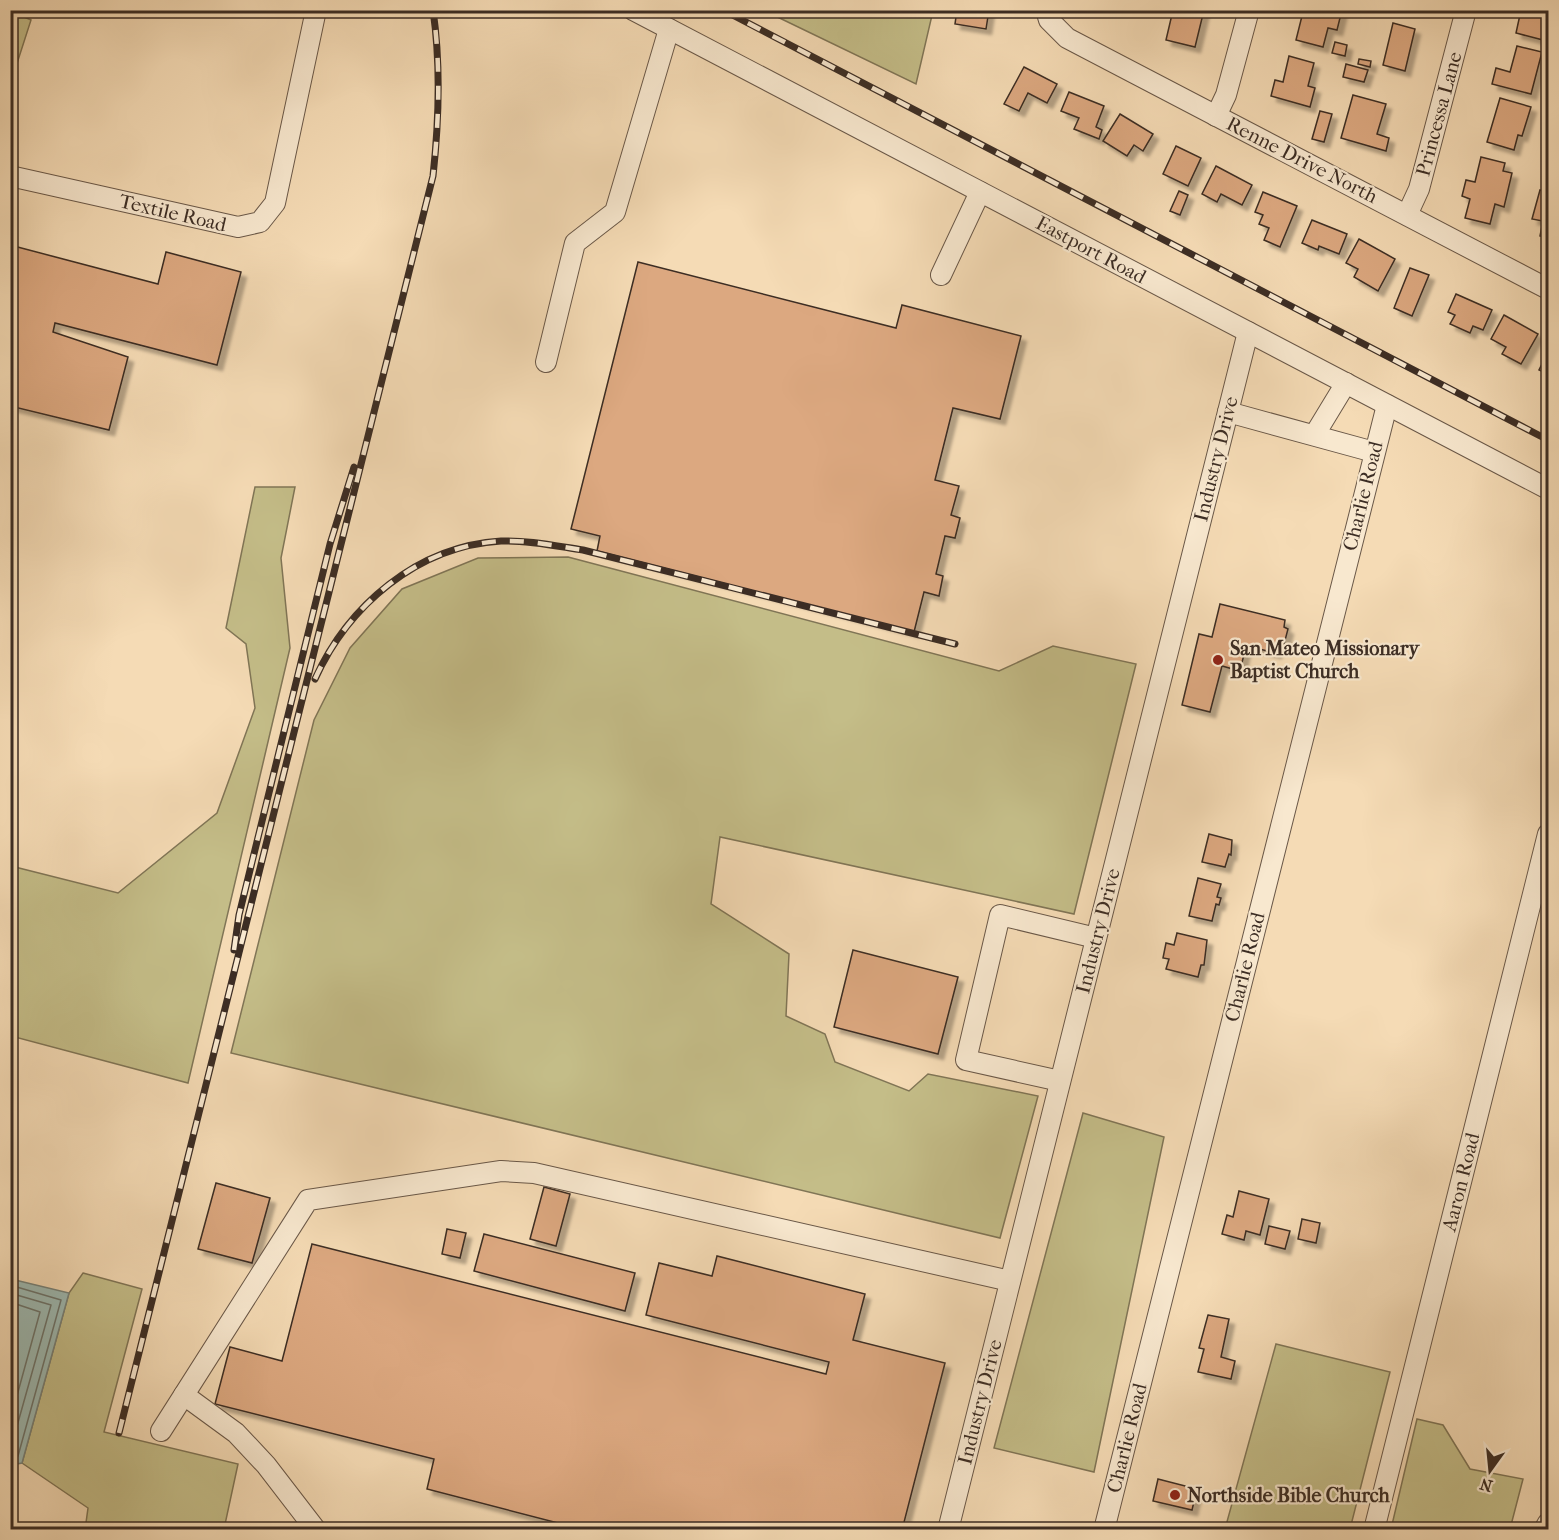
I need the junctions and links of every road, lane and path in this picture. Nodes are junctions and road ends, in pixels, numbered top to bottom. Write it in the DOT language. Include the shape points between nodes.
graph roads {
  1 [pos="316,10"];
  2 [pos="633,10"];
  3 [pos="1046,10"];
  4 [pos="1249,10"];
  5 [pos="1466,10"];
  6 [pos="669,29"];
  7 [pos="1216,116"];
  8 [pos="10,176"];
  9 [pos="980,192"];
  10 [pos="1407,215"];
  11 [pos="941,275"];
  12 [pos="1548,289"];
  13 [pos="1248,332"];
  14 [pos="546,362"];
  15 [pos="1346,383"];
  16 [pos="1387,405"];
  17 [pos="1228,412"];
  18 [pos="1315,434"];
  19 [pos="1374,452"];
  20 [pos="1548,489"];
  21 [pos="1548,834"];
  22 [pos="1096,938"];
  23 [pos="1060,1081"];
  24 [pos="1010,1281"];
  25 [pos="184,1395"];
  26 [pos="161,1431"];
  27 [pos="1548,1523"];
  28 [pos="316,1530"];
  29 [pos="948,1530"];
  30 [pos="1104,1530"];
  31 [pos="1374,1530"];
  32 [pos="1544,1530"];
  1 -- 8 [label="street, Textile Road" via="275,203 260,222 238,227"];
  2 -- 6 [label="street, Eastport Road"];
  3 -- 7 [label="street, Renne Drive North" via="1066,38"];
  4 -- 7 [label="street" via="1226,95"];
  5 -- 10 [label="street, Princessa Lane" via="1419,189"];
  6 -- 9 [label="street, Eastport Road"];
  6 -- 14 [label="street" via="615,212 575,243"];
  7 -- 10 [label="street, Renne Drive North"];
  9 -- 11 [label="street"];
  9 -- 13 [label="street, Eastport Road"];
  10 -- 12 [label="street, Renne Drive North"];
  13 -- 15 [label="street, Eastport Road"];
  13 -- 17 [label="street, Industry Drive"];
  15 -- 16 [label="street, Eastport Road"];
  15 -- 18 [label="street"];
  16 -- 19 [label="street, Charlie Road"];
  16 -- 20 [label="street, Eastport Road"];
  17 -- 18 [label="street"];
  17 -- 22 [label="street, Industry Drive"];
  18 -- 19 [label="street"];
  19 -- 30 [label="street, Charlie Road"];
  21 -- 31 [label="street, Aaron Road"];
  22 -- 23 [label="street, Industry Drive"];
  22 -- 23 [label="street" via="1000,915 966,1060"];
  23 -- 24 [label="street, Industry Drive"];
  24 -- 25 [label="street" via="534,1173 501,1171 308,1200"];
  24 -- 29 [label="street, Industry Drive"];
  25 -- 26 [label="street"];
  25 -- 28 [label="street" via="236,1433"];
  27 -- 32 [label="street"];
}
